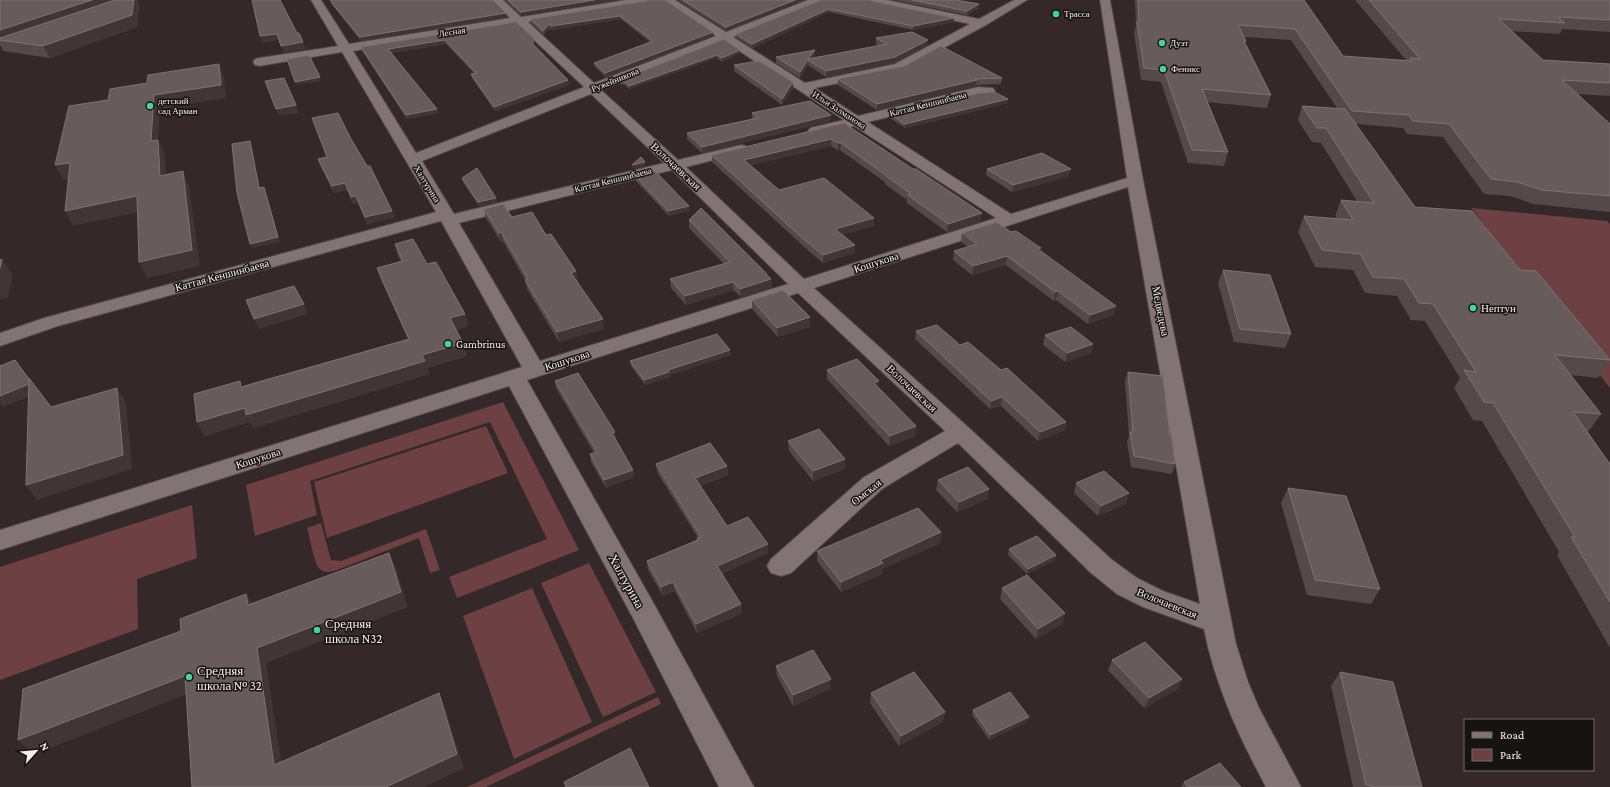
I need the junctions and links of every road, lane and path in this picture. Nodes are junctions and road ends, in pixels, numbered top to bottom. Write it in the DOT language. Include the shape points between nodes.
graph roads {
  1 [pos="316,0"];
  2 [pos="497,0"];
  3 [pos="646,0"];
  4 [pos="668,0"];
  5 [pos="817,0"];
  6 [pos="872,0"];
  7 [pos="1022,0"];
  8 [pos="1105,0"];
  9 [pos="520,21"];
  10 [pos="982,23"];
  11 [pos="723,36"];
  12 [pos="345,48"];
  13 [pos="259,62"];
  14 [pos="803,87"];
  15 [pos="593,89"];
  16 [pos="988,91"];
  17 [pos="855,121"];
  18 [pos="802,134"];
  19 [pos="758,145"];
  20 [pos="412,160"];
  21 [pos="675,165"];
  22 [pos="1134,180"];
  23 [pos="447,217"];
  24 [pos="1010,220"];
  25 [pos="801,286"];
  26 [pos="0,340"];
  27 [pos="524,373"];
  28 [pos="960,432"];
  29 [pos="0,540"];
  30 [pos="781,566"];
  31 [pos="1217,622"];
  32 [pos="737,787"];
  33 [pos="1284,787"];
  1 -- 12 [label="street, Халтурина"];
  2 -- 9 [label="street, Волочаевская"];
  3 -- 9 [label="street, Лесная"];
  4 -- 11 [label="street, Ильи Залманова"];
  5 -- 11 [label="street, Ружейникова"];
  6 -- 10 [label="street"];
  7 -- 10 [label="street"];
  8 -- 22 [label="street, Медведева"];
  9 -- 12 [label="street, Лесная"];
  9 -- 15 [label="street, Волочаевская"];
  10 -- 14 [label="street" via="899,67"];
  11 -- 14 [label="street, Ильи Залманова"];
  11 -- 15 [label="street, Ружейникова"];
  12 -- 13 [label="street, Лесная"];
  12 -- 20 [label="street, Халтурина"];
  14 -- 17 [label="street, Ильи Залманова"];
  15 -- 20 [label="street, Ружейникова"];
  15 -- 21 [label="street, Волочаевская"];
  16 -- 17 [label="street, Каттая Кеншинбаева" via="978,91"];
  17 -- 18 [label="street, Каттая Кеншинбаева"];
  17 -- 24 [label="street, Ильи Залманова"];
  19 -- 21 [label="street, Каттая Кеншинбаева"];
  20 -- 23 [label="street, Халтурина"];
  21 -- 23 [label="street, Каттая Кеншинбаева"];
  21 -- 25 [label="street, Волочаевская"];
  22 -- 24 [label="street, Кошукова"];
  22 -- 31 [label="street, Медведева"];
  23 -- 26 [label="street, Каттая Кеншинбаева" via="51,322"];
  23 -- 27 [label="street, Халтурина"];
  24 -- 25 [label="street, Кошукова"];
  25 -- 27 [label="street, Кошукова"];
  25 -- 28 [label="street, Волочаевская"];
  27 -- 29 [label="street, Кошукова"];
  27 -- 32 [label="street, Халтурина" via="644,612"];
  28 -- 30 [label="street, Омская" via="873,484"];
  28 -- 31 [label="street, Волочаевская" via="1101,566 1127,586 1153,599"];
  31 -- 33 [label="street" via="1227,666 1243,707"];
}
